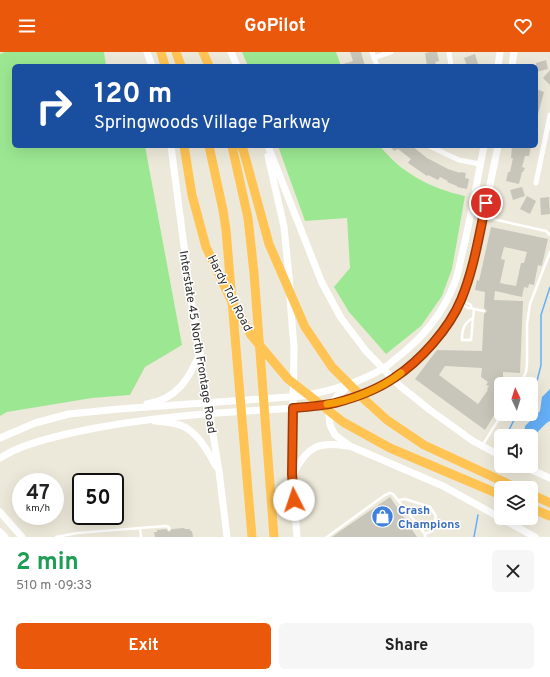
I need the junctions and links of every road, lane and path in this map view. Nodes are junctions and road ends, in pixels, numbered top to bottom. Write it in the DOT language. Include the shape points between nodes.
graph roads {
  1 [pos="147,52"];
  2 [pos="160,52"];
  3 [pos="176,52"];
  4 [pos="203,52"];
  5 [pos="232,52"];
  6 [pos="372,52"];
  7 [pos="391,52"];
  8 [pos="449,52"];
  9 [pos="500,52"];
  10 [pos="514,52"];
  11 [pos="374,58"];
  12 [pos="151,64"];
  13 [pos="164,64"];
  14 [pos="180,64"];
  15 [pos="208,64"];
  16 [pos="236,64"];
  17 [pos="376,64"];
  18 [pos="451,64"];
  19 [pos="498,64"];
  20 [pos="512,64"];
  21 [pos="550,115"];
  22 [pos="171,148"];
  23 [pos="184,148"];
  24 [pos="208,148"];
  25 [pos="232,148"];
  26 [pos="242,148"];
  27 [pos="267,148"];
  28 [pos="268,148"];
  29 [pos="433,148"];
  30 [pos="484,148"];
  31 [pos="498,148"];
  32 [pos="480,164"];
  33 [pos="536,183"];
  34 [pos="472,215"];
  35 [pos="483,217"];
  36 [pos="550,235"];
  37 [pos="550,252"];
  38 [pos="449,296"];
  39 [pos="460,302"];
  40 [pos="473,308"];
  41 [pos="484,311"];
  42 [pos="473,318"];
  43 [pos="200,353"];
  44 [pos="384,368"];
  45 [pos="524,377"];
  46 [pos="393,379"];
  47 [pos="348,385"];
  48 [pos="290,397"];
  49 [pos="335,401"];
  50 [pos="208,403"];
  51 [pos="313,407"];
  52 [pos="290,408"];
  53 [pos="119,409"];
  54 [pos="209,414"];
  55 [pos="145,419"];
  56 [pos="330,420"];
  57 [pos="498,421"];
  58 [pos="0,438"];
  59 [pos="350,446"];
  60 [pos="482,446"];
  61 [pos="494,452"];
  62 [pos="0,458"];
  63 [pos="219,471"];
  64 [pos="538,473"];
  65 [pos="292,474"];
  66 [pos="550,478"];
  67 [pos="502,481"];
  68 [pos="494,492"];
  69 [pos="538,497"];
  70 [pos="398,500"];
  71 [pos="550,503"];
  72 [pos="538,511"];
  73 [pos="0,512"];
  74 [pos="550,516"];
  75 [pos="140,529"];
  76 [pos="169,529"];
  77 [pos="0,532"];
  78 [pos="425,535"];
  79 [pos="5,537"];
  80 [pos="22,537"];
  81 [pos="56,537"];
  82 [pos="141,537"];
  83 [pos="227,537"];
  84 [pos="252,537"];
  85 [pos="274,537"];
  86 [pos="297,537"];
  87 [pos="327,537"];
  88 [pos="535,537"];
  1 -- 12 [label="main road"];
  2 -- 13 [label="highway"];
  3 -- 14 [label="highway"];
  4 -- 15 [label="highway"];
  5 -- 16 [label="main road"];
  6 -- 11 [label="street"];
  7 -- 11 [label="street"];
  8 -- 18 [label="street"];
  9 -- 19 [label="main road"];
  10 -- 20 [label="main road"];
  11 -- 17 [label="street"];
  21 -- 33 [label="street"];
  22 -- 43 [label="main road, Interstate 45 North Frontage Road"];
  23 -- 68 [label="highway, Hardy Toll Road" via="192,195 206,247 251,335 288,379 343,422 390,448"];
  24 -- 84 [label="highway" via="226,230"];
  25 -- 85 [label="highway" via="248,218 254,273"];
  26 -- 67 [label="highway" via="269,244 304,327 332,367 387,420 424,445"];
  27 -- 48 [label="main road" via="288,254 294,348"];
  28 -- 44 [label="main road" via="322,283 341,318 366,352"];
  29 -- 32 [label="street" via="459,160"];
  30 -- 32 [label="main road"];
  31 -- 35 [label="main road"];
  32 -- 34 [label="main road"];
  34 -- 35 [label="main road"];
  34 -- 38 [label="main road"];
  35 -- 36 [label="lane" via="546,230"];
  35 -- 39 [label="main road" via="476,252"];
  37 -- 45 [label="lane" via="530,304 527,324 528,355"];
  38 -- 39 [label="main road"];
  38 -- 44 [label="main road" via="425,332"];
  39 -- 40 [label="lane" via="468,308"];
  39 -- 46 [label="main road" via="439,337"];
  40 -- 41 [label="lane"];
  40 -- 42 [label="lane"];
  42 -- 42 [label="lane" via="464,324 462,340 472,340"];
  43 -- 50 [label="main road, Interstate 45 North Frontage Road"];
  43 -- 53 [label="main road" via="187,379 177,391 162,400 149,404 127,405"];
  44 -- 46 [label="main road"];
  44 -- 47 [label="main road"];
  46 -- 49 [label="main road" via="356,397"];
  46 -- 60 [label="main road" via="430,410"];
  47 -- 48 [label="main road" via="330,391"];
  47 -- 49 [label="main road"];
  48 -- 50 [label="main road"];
  48 -- 52 [label="main road"];
  49 -- 51 [label="main road"];
  49 -- 56 [label="main road" via="329,414"];
  50 -- 53 [label="main road"];
  50 -- 54 [label="main road, Interstate 45 North Frontage Road"];
  51 -- 52 [label="main road"];
  51 -- 56 [label="main road"];
  52 -- 54 [label="main road"];
  52 -- 65 [label="main road"];
  53 -- 58 [label="main road" via="52,418"];
  54 -- 55 [label="main road"];
  54 -- 63 [label="main road, Interstate 45 North Frontage Road"];
  55 -- 62 [label="main road" via="36,441"];
  55 -- 63 [label="main road" via="179,425 193,432"];
  56 -- 59 [label="main road" via="335,435"];
  57 -- 60 [label="lane"];
  59 -- 65 [label="main road" via="333,443 319,446 301,459"];
  59 -- 88 [label="main road" via="443,486"];
  60 -- 61 [label="main road"];
  63 -- 83 [label="main road, Interstate 45 North Frontage Road"];
  64 -- 66 [label="main road"];
  65 -- 86 [label="main road"];
  69 -- 71 [label="highway"];
  70 -- 78 [label="lane"];
  70 -- 78 [label="lane" via="430,507 436,516 432,531"];
  70 -- 87 [label="lane" via="393,494 385,495"];
  72 -- 74 [label="highway"];
  73 -- 80 [label="main road"];
  75 -- 76 [label="lane" via="166,526"];
  75 -- 81 [label="lane"];
  75 -- 82 [label="lane"];
  77 -- 79 [label="main road"];
}
